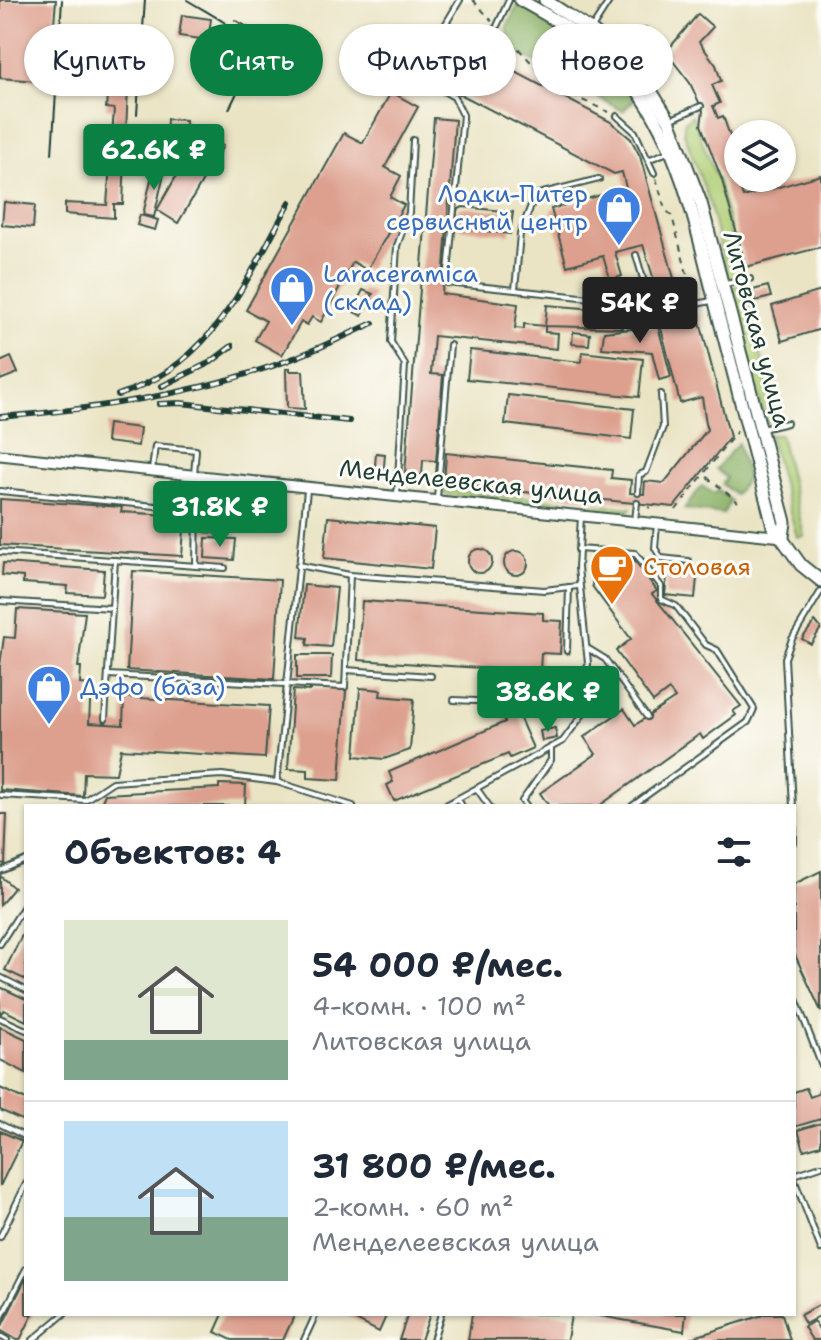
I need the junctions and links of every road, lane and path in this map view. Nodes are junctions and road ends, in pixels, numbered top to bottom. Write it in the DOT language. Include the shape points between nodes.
graph roads {
  1 [pos="460,0"];
  2 [pos="473,0"];
  3 [pos="509,0"];
  4 [pos="520,0"];
  5 [pos="545,0"];
  6 [pos="610,0"];
  7 [pos="495,24"];
  8 [pos="498,24"];
  9 [pos="566,24"];
  10 [pos="574,24"];
  11 [pos="594,24"];
  12 [pos="516,46"];
  13 [pos="651,96"];
  14 [pos="701,106"];
  15 [pos="617,116"];
  16 [pos="664,123"];
  17 [pos="413,140"];
  18 [pos="670,151"];
  19 [pos="650,159"];
  20 [pos="654,173"];
  21 [pos="599,179"];
  22 [pos="636,255"];
  23 [pos="750,279"];
  24 [pos="717,286"];
  25 [pos="515,290"];
  26 [pos="720,299"];
  27 [pos="695,305"];
  28 [pos="652,309"];
  29 [pos="450,345"];
  30 [pos="661,394"];
  31 [pos="787,423"];
  32 [pos="749,431"];
  33 [pos="0,455"];
  34 [pos="152,470"];
  35 [pos="194,474"];
  36 [pos="706,476"];
  37 [pos="308,485"];
  38 [pos="0,491"];
  39 [pos="638,493"];
  40 [pos="397,497"];
  41 [pos="437,502"];
  42 [pos="738,502"];
  43 [pos="637,503"];
  44 [pos="676,510"];
  45 [pos="581,516"];
  46 [pos="635,522"];
  47 [pos="657,524"];
  48 [pos="783,537"];
  49 [pos="578,549"];
  50 [pos="0,552"];
  51 [pos="115,560"];
  52 [pos="689,561"];
  53 [pos="298,565"];
  54 [pos="196,566"];
  55 [pos="225,568"];
  56 [pos="350,575"];
  57 [pos="821,581"];
  58 [pos="579,586"];
  59 [pos="569,587"];
  60 [pos="821,591"];
  61 [pos="0,601"];
  62 [pos="112,608"];
  63 [pos="587,648"];
  64 [pos="567,651"];
  65 [pos="346,670"];
  66 [pos="108,675"];
  67 [pos="431,676"];
  68 [pos="285,684"];
  69 [pos="587,690"];
  70 [pos="454,700"];
  71 [pos="647,717"];
  72 [pos="105,719"];
  73 [pos="551,747"];
  74 [pos="277,782"];
  75 [pos="477,789"];
  76 [pos="0,795"];
  77 [pos="458,799"];
  78 [pos="347,804"];
  79 [pos="448,804"];
  80 [pos="461,804"];
  81 [pos="488,804"];
  82 [pos="524,804"];
  83 [pos="635,804"];
  84 [pos="793,804"];
  85 [pos="24,861"];
  86 [pos="0,871"];
  87 [pos="24,906"];
  88 [pos="0,944"];
  89 [pos="0,977"];
  90 [pos="24,989"];
  91 [pos="796,999"];
  92 [pos="0,1018"];
  93 [pos="24,1029"];
  94 [pos="821,1064"];
  95 [pos="0,1124"];
  96 [pos="24,1136"];
  97 [pos="821,1166"];
  98 [pos="796,1176"];
  99 [pos="796,1182"];
  100 [pos="24,1188"];
  101 [pos="0,1237"];
  102 [pos="821,1249"];
  103 [pos="24,1273"];
  104 [pos="62,1316"];
  105 [pos="315,1316"];
  106 [pos="440,1316"];
  107 [pos="0,1320"];
  108 [pos="0,1336"];
  109 [pos="7,1340"];
  110 [pos="33,1340"];
  111 [pos="304,1340"];
  112 [pos="433,1340"];
  1 -- 25 [label="lane" via="415,75 454,97 463,115 447,283"];
  2 -- 7 [label="path"];
  3 -- 8 [label="lane"];
  4 -- 9 [label="street, Литовская улица"];
  5 -- 10 [label="street, Литовская улица"];
  6 -- 11 [label="lane"];
  12 -- 15 [label="path" via="555,88"];
  13 -- 16 [label="street, Литовская улица"];
  14 -- 16 [label="lane"];
  15 -- 19 [label="lane" via="635,132"];
  16 -- 18 [label="street, Литовская улица"];
  16 -- 24 [label="street, Литовская улица" via="701,203"];
  17 -- 40 [label="lane" via="409,213 397,246 391,342 405,365"];
  18 -- 19 [label="lane"];
  18 -- 24 [label="street, Литовская улица"];
  19 -- 20 [label="lane"];
  20 -- 27 [label="path" via="672,216"];
  21 -- 25 [label="lane" via="535,195 520,234"];
  22 -- 28 [label="lane"];
  23 -- 24 [label="lane"];
  24 -- 26 [label="street, Литовская улица"];
  25 -- 28 [label="lane"];
  26 -- 27 [label="lane"];
  26 -- 32 [label="street, Литовская улица"];
  27 -- 28 [label="lane"];
  29 -- 41 [label="lane"];
  30 -- 39 [label="lane" via="663,427 646,472 639,475"];
  31 -- 32 [label="lane"];
  32 -- 36 [label="path"];
  32 -- 48 [label="street, Литовская улица" via="785,522"];
  33 -- 34 [label="street, Менделеевская улица"];
  34 -- 35 [label="street, Менделеевская улица"];
  34 -- 35 [label="lane" via="155,446 182,448 196,450"];
  35 -- 37 [label="street, Менделеевская улица"];
  36 -- 42 [label="path"];
  36 -- 44 [label="path"];
  37 -- 40 [label="street, Менделеевская улица"];
  37 -- 53 [label="lane"];
  38 -- 54 [label="lane" via="197,510"];
  40 -- 41 [label="street, Менделеевская улица"];
  41 -- 45 [label="street, Менделеевская улица"];
  43 -- 46 [label="lane"];
  45 -- 46 [label="street, Менделеевская улица"];
  45 -- 49 [label="lane"];
  46 -- 47 [label="street, Менделеевская улица"];
  47 -- 48 [label="street, Менделеевская улица"];
  47 -- 52 [label="lane" via="655,548 661,558"];
  48 -- 57 [label="street" via="801,565"];
  49 -- 58 [label="lane"];
  49 -- 83 [label="lane" via="635,553 661,586 661,599 676,606 706,645 717,650 754,709 748,722"];
  50 -- 51 [label="lane"];
  51 -- 54 [label="lane"];
  51 -- 62 [label="lane"];
  53 -- 56 [label="lane"];
  53 -- 68 [label="lane"];
  54 -- 55 [label="lane"];
  56 -- 59 [label="lane" via="544,590"];
  56 -- 65 [label="lane"];
  58 -- 59 [label="lane"];
  58 -- 63 [label="lane"];
  59 -- 64 [label="lane"];
  60 -- 84 [label="lane" via="785,658"];
  61 -- 62 [label="lane"];
  62 -- 66 [label="lane"];
  63 -- 69 [label="lane"];
  63 -- 71 [label="lane" via="605,659"];
  65 -- 67 [label="lane"];
  65 -- 68 [label="lane" via="345,687"];
  66 -- 68 [label="lane"];
  66 -- 72 [label="lane"];
  68 -- 74 [label="lane"];
  69 -- 70 [label="lane" via="561,705"];
  69 -- 73 [label="lane" via="575,729"];
  73 -- 75 [label="lane"];
  73 -- 82 [label="lane" via="553,755"];
  74 -- 76 [label="lane" via="222,775 112,782 85,800"];
  74 -- 78 [label="lane"];
  75 -- 77 [label="lane"];
  75 -- 81 [label="lane"];
  77 -- 79 [label="lane"];
  77 -- 80 [label="lane"];
  85 -- 86 [label="lane"];
  87 -- 88 [label="lane"];
  89 -- 90 [label="lane"];
  91 -- 94 [label="lane"];
  92 -- 93 [label="lane"];
  95 -- 96 [label="lane"];
  97 -- 98 [label="lane"];
  99 -- 102 [label="lane"];
  100 -- 101 [label="lane"];
  103 -- 107 [label="lane"];
  104 -- 110 [label="lane"];
  105 -- 111 [label="lane"];
  106 -- 112 [label="lane"];
  108 -- 109 [label="lane"];
}
